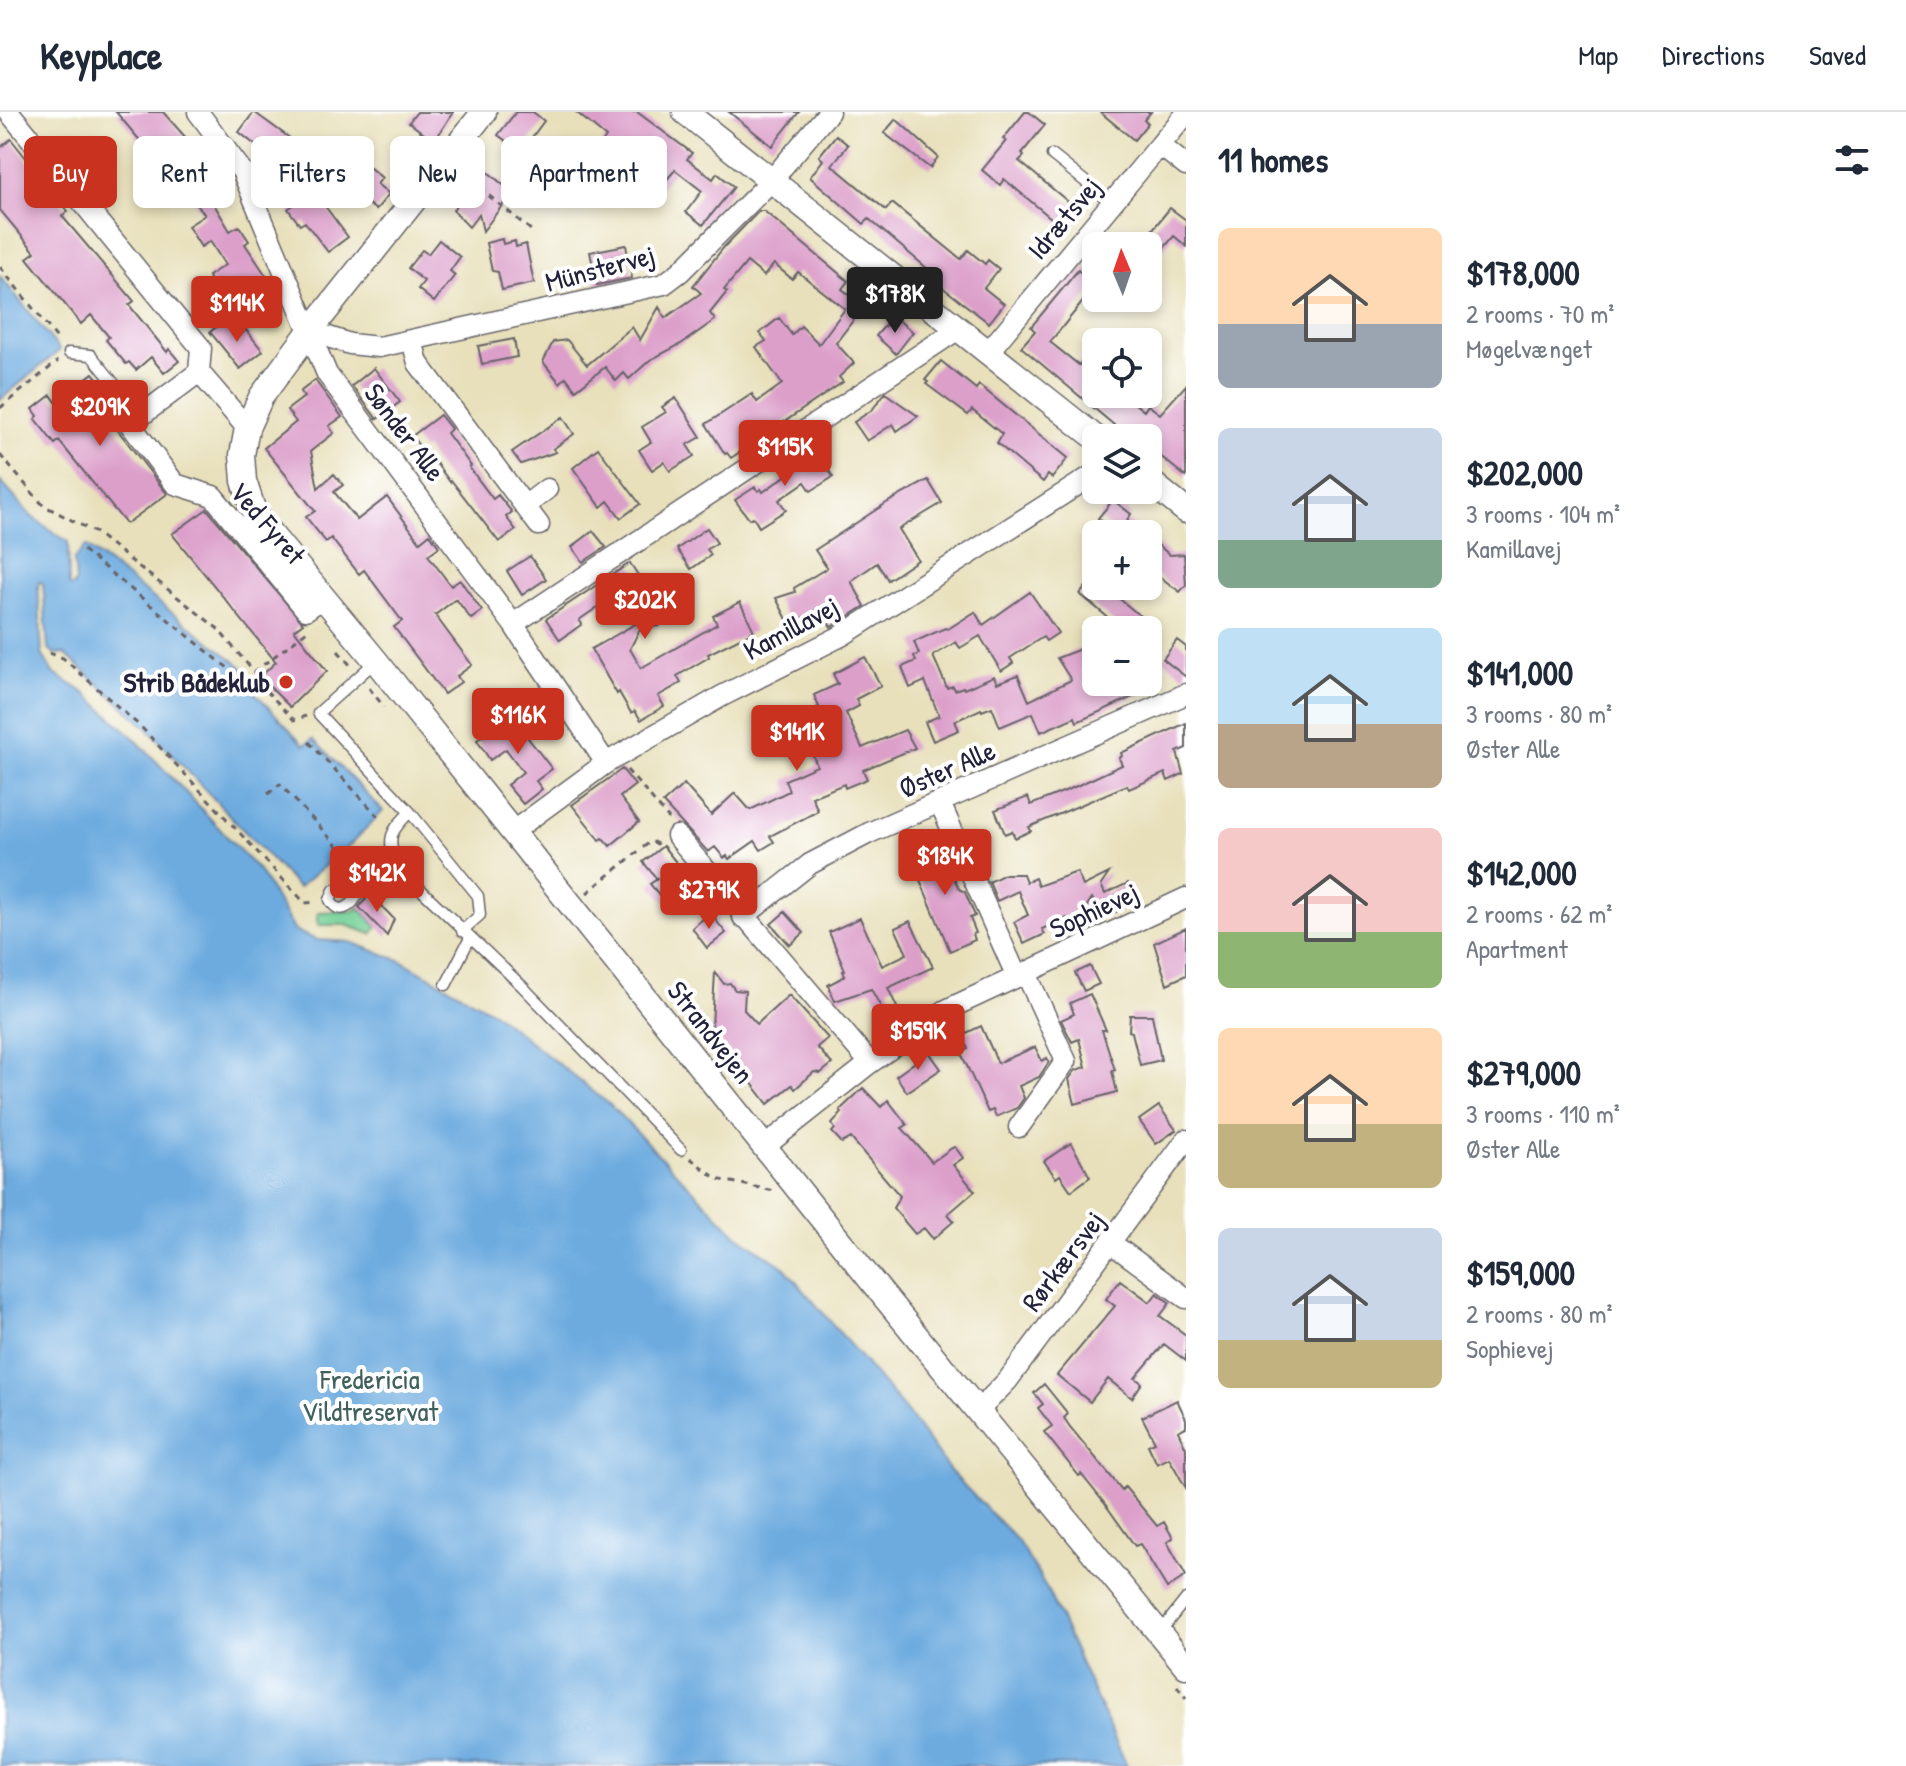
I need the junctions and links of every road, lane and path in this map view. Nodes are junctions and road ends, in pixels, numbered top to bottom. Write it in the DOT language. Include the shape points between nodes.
graph roads {
  1 [pos="9,112"];
  2 [pos="198,112"];
  3 [pos="226,112"];
  4 [pos="484,112"];
  5 [pos="685,112"];
  6 [pos="829,112"];
  7 [pos="1186,114"];
  8 [pos="212,129"];
  9 [pos="465,136"];
  10 [pos="1160,145"];
  11 [pos="1052,155"];
  12 [pos="1186,166"];
  13 [pos="770,182"];
  14 [pos="485,191"];
  15 [pos="1112,203"];
  16 [pos="408,208"];
  17 [pos="531,230"];
  18 [pos="0,267"];
  19 [pos="957,330"];
  20 [pos="310,331"];
  21 [pos="412,340"];
  22 [pos="989,351"];
  23 [pos="69,353"];
  24 [pos="199,372"];
  25 [pos="0,408"];
  26 [pos="140,415"];
  27 [pos="1082,427"];
  28 [pos="247,428"];
  29 [pos="0,455"];
  30 [pos="1082,482"];
  31 [pos="547,489"];
  32 [pos="1162,491"];
  33 [pos="525,506"];
  34 [pos="1186,511"];
  35 [pos="539,525"];
  36 [pos="83,550"];
  37 [pos="324,597"];
  38 [pos="317,624"];
  39 [pos="513,624"];
  40 [pos="49,653"];
  41 [pos="376,661"];
  42 [pos="254,672"];
  43 [pos="248,682"];
  44 [pos="1186,694"];
  45 [pos="318,713"];
  46 [pos="309,742"];
  47 [pos="606,763"];
  48 [pos="268,794"];
  49 [pos="940,803"];
  50 [pos="410,812"];
  51 [pos="378,816"];
  52 [pos="512,832"];
  53 [pos="677,836"];
  54 [pos="342,851"];
  55 [pos="395,865"];
  56 [pos="358,893"];
  57 [pos="1186,898"];
  58 [pos="330,900"];
  59 [pos="572,905"];
  60 [pos="743,917"];
  61 [pos="466,934"];
  62 [pos="1022,975"];
  63 [pos="446,985"];
  64 [pos="870,1063"];
  65 [pos="1019,1127"];
  66 [pos="1186,1140"];
  67 [pos="764,1147"];
  68 [pos="681,1150"];
  69 [pos="778,1192"];
  70 [pos="1111,1243"];
  71 [pos="1186,1298"];
  72 [pos="979,1410"];
  73 [pos="1186,1599"];
  74 [pos="1160,1633"];
  75 [pos="1186,1666"];
  1 -- 24 [label="street" via="201,348"];
  2 -- 8 [label="street, Sønder Alle"];
  3 -- 8 [label="street"];
  4 -- 9 [label="street, Strandvejen"];
  5 -- 13 [label="street"];
  6 -- 13 [label="street, Münstervej"];
  7 -- 10 [label="street, Idrætsvej"];
  8 -- 20 [label="street, Sønder Alle" via="242,171"];
  10 -- 12 [label="street"];
  10 -- 15 [label="street, Idrætsvej"];
  11 -- 15 [label="lane"];
  13 -- 19 [label="street"];
  13 -- 21 [label="street, Münstervej" via="664,284"];
  14 -- 17 [label="path"];
  15 -- 22 [label="street, Idrætsvej"];
  16 -- 20 [label="street, Strandvejen"];
  18 -- 23 [label="path"];
  19 -- 22 [label="street"];
  19 -- 39 [label="street"];
  20 -- 21 [label="street, Münstervej" via="379,347"];
  20 -- 28 [label="street, Strandvejen" via="261,397"];
  20 -- 39 [label="street, Sønder Alle" via="327,374"];
  21 -- 33 [label="street" via="418,363"];
  22 -- 27 [label="street"];
  23 -- 25 [label="path"];
  23 -- 26 [label="lane" via="91,355"];
  24 -- 26 [label="street"];
  24 -- 28 [label="street"];
  26 -- 37 [label="street, Ved Fyret" via="130,424 175,484 213,496 306,610"];
  28 -- 37 [label="street, Strandvejen" via="244,481 255,515"];
  29 -- 42 [label="path" via="43,505 96,533 217,628"];
  30 -- 47 [label="street, Kamillavej" via="843,635"];
  31 -- 33 [label="street"];
  32 -- 34 [label="street"];
  33 -- 35 [label="street"];
  36 -- 43 [label="path"];
  37 -- 41 [label="street, Strandvejen"];
  38 -- 42 [label="path"];
  39 -- 47 [label="street, Sønder Alle"];
  40 -- 58 [label="path" via="63,658 142,728 305,903"];
  41 -- 45 [label="lane"];
  41 -- 52 [label="street, Strandvejen"];
  42 -- 45 [label="path" via="294,720"];
  44 -- 49 [label="street, Øster Alle"];
  45 -- 50 [label="lane"];
  46 -- 51 [label="path"];
  47 -- 52 [label="street, Kamillavej"];
  47 -- 53 [label="path" via="623,765 677,828"];
  48 -- 54 [label="path" via="280,784"];
  49 -- 60 [label="street, Øster Alle" via="810,864"];
  49 -- 62 [label="street"];
  50 -- 55 [label="lane" via="392,829 389,843"];
  50 -- 61 [label="lane" via="478,896 480,915"];
  52 -- 59 [label="street, Strandvejen"];
  53 -- 59 [label="path" via="658,845 651,841"];
  53 -- 60 [label="street"];
  55 -- 56 [label="lane"];
  55 -- 61 [label="lane"];
  56 -- 58 [label="lane" via="342,887"];
  56 -- 58 [label="lane" via="354,903 340,910"];
  57 -- 62 [label="street, Sophievej"];
  59 -- 67 [label="street, Strandvejen"];
  60 -- 64 [label="street"];
  61 -- 63 [label="lane"];
  61 -- 68 [label="lane"];
  62 -- 64 [label="street, Sophievej" via="946,1010"];
  62 -- 65 [label="street" via="1066,1061"];
  64 -- 67 [label="street, Sophievej"];
  66 -- 70 [label="street, Rørkærsvej"];
  67 -- 72 [label="street, Strandvejen"];
  68 -- 69 [label="path" via="717,1179"];
  70 -- 71 [label="street"];
  70 -- 72 [label="street, Rørkærsvej" via="1008,1380"];
  72 -- 74 [label="street, Strandvejen"];
  73 -- 74 [label="lane"];
  74 -- 75 [label="street, Strandvejen"];
}
